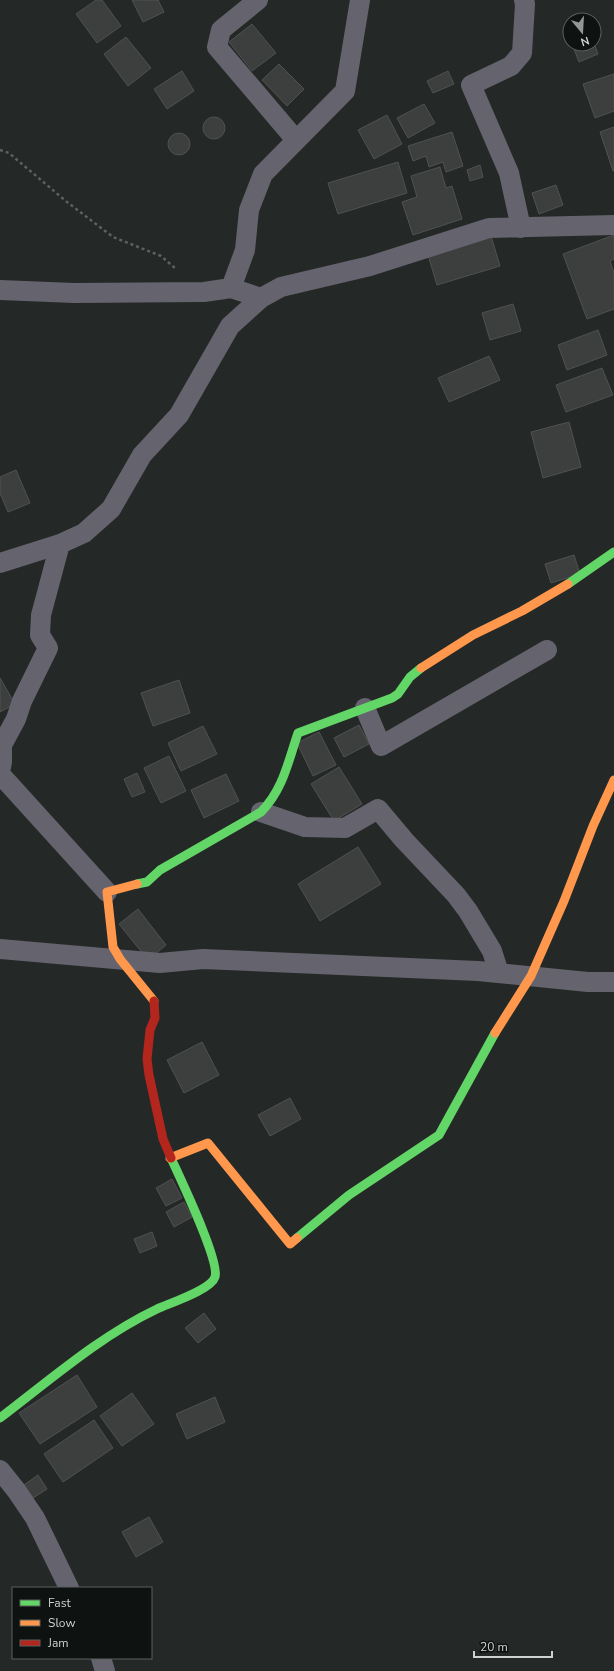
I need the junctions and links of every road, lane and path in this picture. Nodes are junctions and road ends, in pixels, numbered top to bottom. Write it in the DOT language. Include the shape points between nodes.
graph roads {
  1 [pos="258,0"];
  2 [pos="360,0"];
  3 [pos="524,0"];
  4 [pos="296,140"];
  5 [pos="0,150"];
  6 [pos="614,225"];
  7 [pos="521,228"];
  8 [pos="231,288"];
  9 [pos="0,290"];
  10 [pos="204,292"];
  11 [pos="261,298"];
  12 [pos="60,544"];
  13 [pos="614,552"];
  14 [pos="0,563"];
  15 [pos="547,650"];
  16 [pos="365,708"];
  17 [pos="0,773"];
  18 [pos="614,780"];
  19 [pos="261,812"];
  20 [pos="107,892"];
  21 [pos="0,949"];
  22 [pos="120,959"];
  23 [pos="499,973"];
  24 [pos="531,976"];
  25 [pos="614,982"];
  26 [pos="170,1158"];
  27 [pos="0,1418"];
  28 [pos="0,1470"];
  29 [pos="69,1587"];
  30 [pos="101,1659"];
  31 [pos="105,1671"];
  1 -- 4 [label="street" via="221,30 217,47"];
  2 -- 4 [label="street" via="345,91"];
  3 -- 7 [label="street" via="522,53 511,66 471,85 509,173"];
  4 -- 8 [label="street" via="263,174 249,210 245,250"];
  5 -- 10 [label="path" via="9,152 67,202 113,237 161,256"];
  6 -- 7 [label="street"];
  7 -- 11 [label="street" via="489,228 370,266 281,287"];
  8 -- 10 [label="street"];
  8 -- 11 [label="street"];
  9 -- 10 [label="street" via="74,293"];
  11 -- 12 [label="street" via="230,326 179,415 142,455 111,509 84,533"];
  12 -- 14 [label="street"];
  12 -- 17 [label="street" via="41,615 40,634 48,648 2,745"];
  13 -- 16 [label="street" via="522,612 473,635 427,663 410,677 392,698"];
  15 -- 16 [label="street" via="381,746"];
  16 -- 19 [label="street" via="298,733 279,789"];
  17 -- 20 [label="street"];
  18 -- 24 [label="street"];
  19 -- 20 [label="street" via="160,870 147,882"];
  19 -- 23 [label="street" via="305,827 345,828 378,808 468,911 492,951"];
  20 -- 22 [label="street" via="113,947"];
  21 -- 22 [label="street"];
  22 -- 23 [label="street" via="160,963 203,959"];
  22 -- 26 [label="street" via="154,1001 155,1018 150,1030 147,1059 163,1139"];
  23 -- 24 [label="street"];
  24 -- 25 [label="street"];
  24 -- 26 [label="street" via="496,1030 439,1135 350,1195 290,1244 208,1143"];
  26 -- 27 [label="street" via="214,1262 213,1282 122,1327"];
  28 -- 29 [label="street" via="35,1518"];
  30 -- 31 [label="street"];
}
